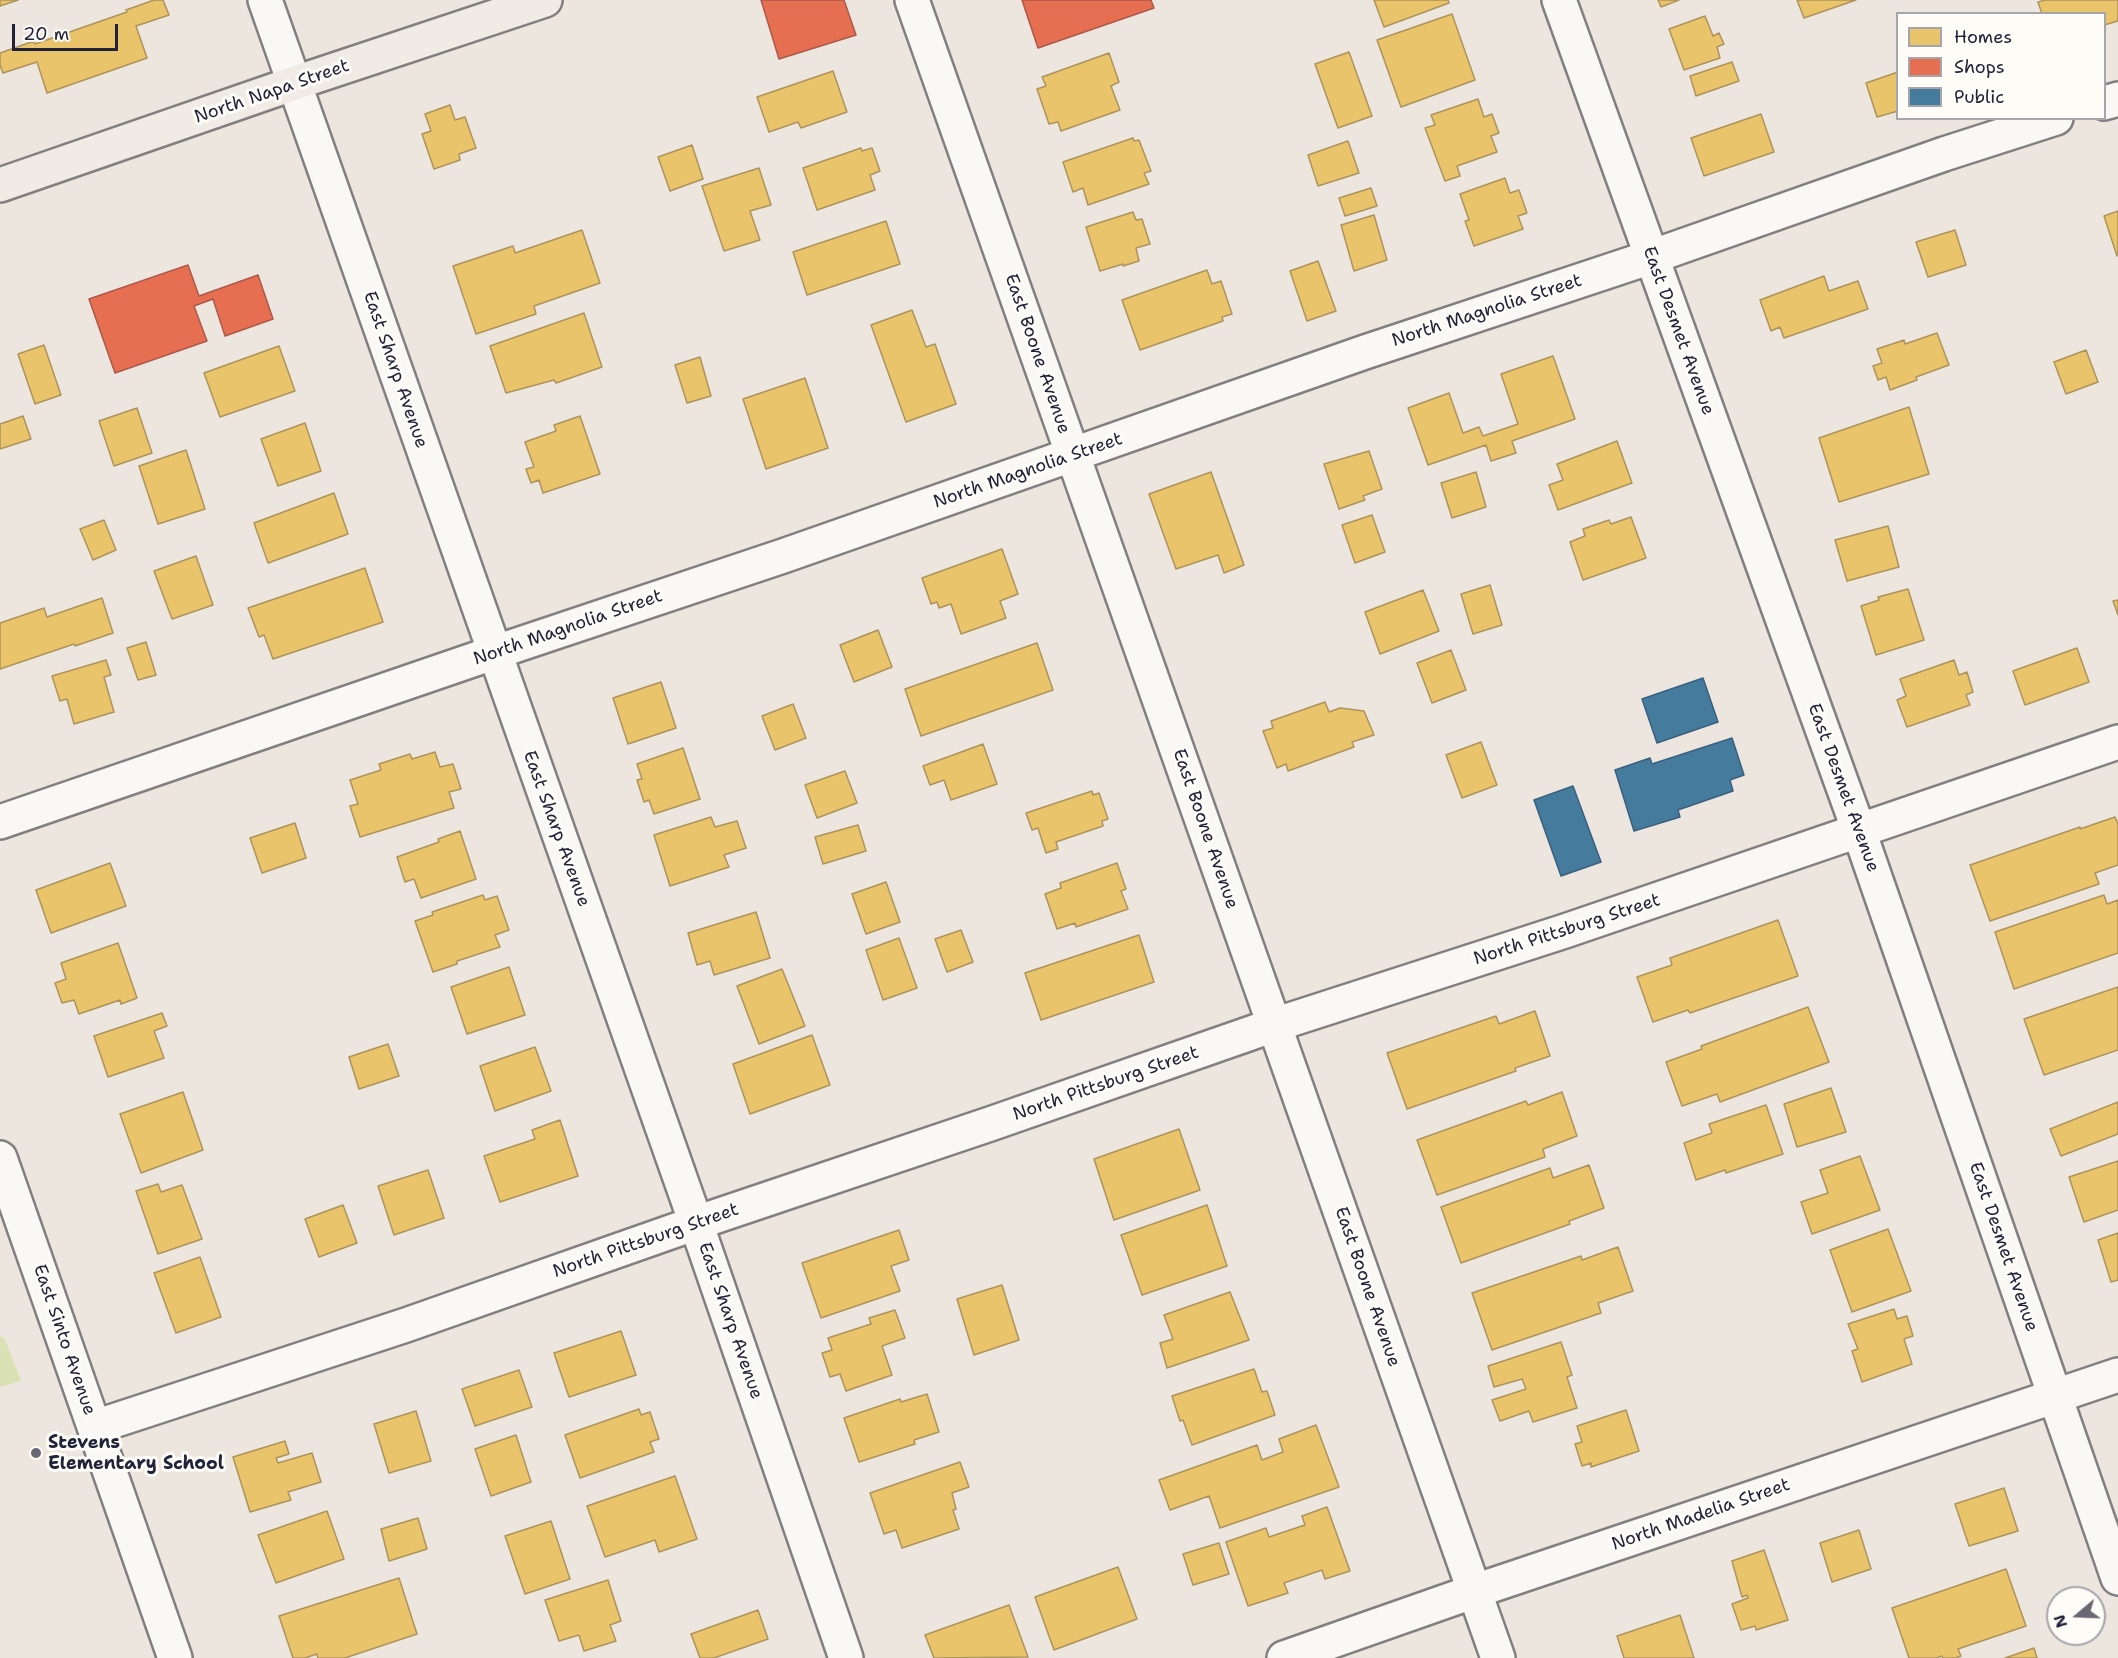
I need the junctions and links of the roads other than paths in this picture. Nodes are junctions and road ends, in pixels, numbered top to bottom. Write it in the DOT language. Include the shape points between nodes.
graph roads {
  1 [pos="265,0"];
  2 [pos="545,0"];
  3 [pos="912,0"];
  4 [pos="1559,0"];
  5 [pos="295,83"];
  6 [pos="2050,120"];
  7 [pos="0,185"];
  8 [pos="1651,257"];
  9 [pos="1073,455"];
  10 [pos="493,653"];
  11 [pos="2118,742"];
  12 [pos="0,822"];
  13 [pos="1859,831"];
  14 [pos="1274,1025"];
  15 [pos="0,1158"];
  16 [pos="696,1223"];
  17 [pos="2118,1375"];
  18 [pos="2055,1396"];
  19 [pos="95,1427"];
  20 [pos="2118,1578"];
  21 [pos="1474,1591"];
  22 [pos="176,1658"];
  23 [pos="846,1658"];
  24 [pos="1284,1658"];
  25 [pos="1498,1658"];
  1 -- 5 [label="street, East Sharp Avenue"];
  2 -- 5 [label="main road, North Napa Street"];
  3 -- 9 [label="street, East Boone Avenue"];
  4 -- 8 [label="street, East Desmet Avenue"];
  5 -- 7 [label="main road, North Napa Street"];
  5 -- 10 [label="street, East Sharp Avenue"];
  6 -- 8 [label="street, North Magnolia Street"];
  8 -- 9 [label="street, North Magnolia Street"];
  8 -- 13 [label="street, East Desmet Avenue"];
  9 -- 10 [label="street, North Magnolia Street"];
  9 -- 14 [label="street, East Boone Avenue"];
  10 -- 12 [label="street, North Magnolia Street"];
  10 -- 16 [label="street, East Sharp Avenue"];
  11 -- 13 [label="street, North Pittsburg Street"];
  13 -- 14 [label="street, North Pittsburg Street"];
  13 -- 18 [label="street, East Desmet Avenue"];
  14 -- 16 [label="street, North Pittsburg Street"];
  14 -- 21 [label="street, East Boone Avenue"];
  15 -- 19 [label="street, East Sinto Avenue"];
  16 -- 19 [label="street, North Pittsburg Street" via="406,1325"];
  16 -- 23 [label="street, East Sharp Avenue"];
  17 -- 18 [label="street, North Madelia Street"];
  18 -- 20 [label="street, East Desmet Avenue"];
  18 -- 21 [label="street, North Madelia Street"];
  19 -- 22 [label="street, East Sinto Avenue"];
  21 -- 24 [label="street, North Madelia Street"];
  21 -- 25 [label="street, East Boone Avenue"];
}
